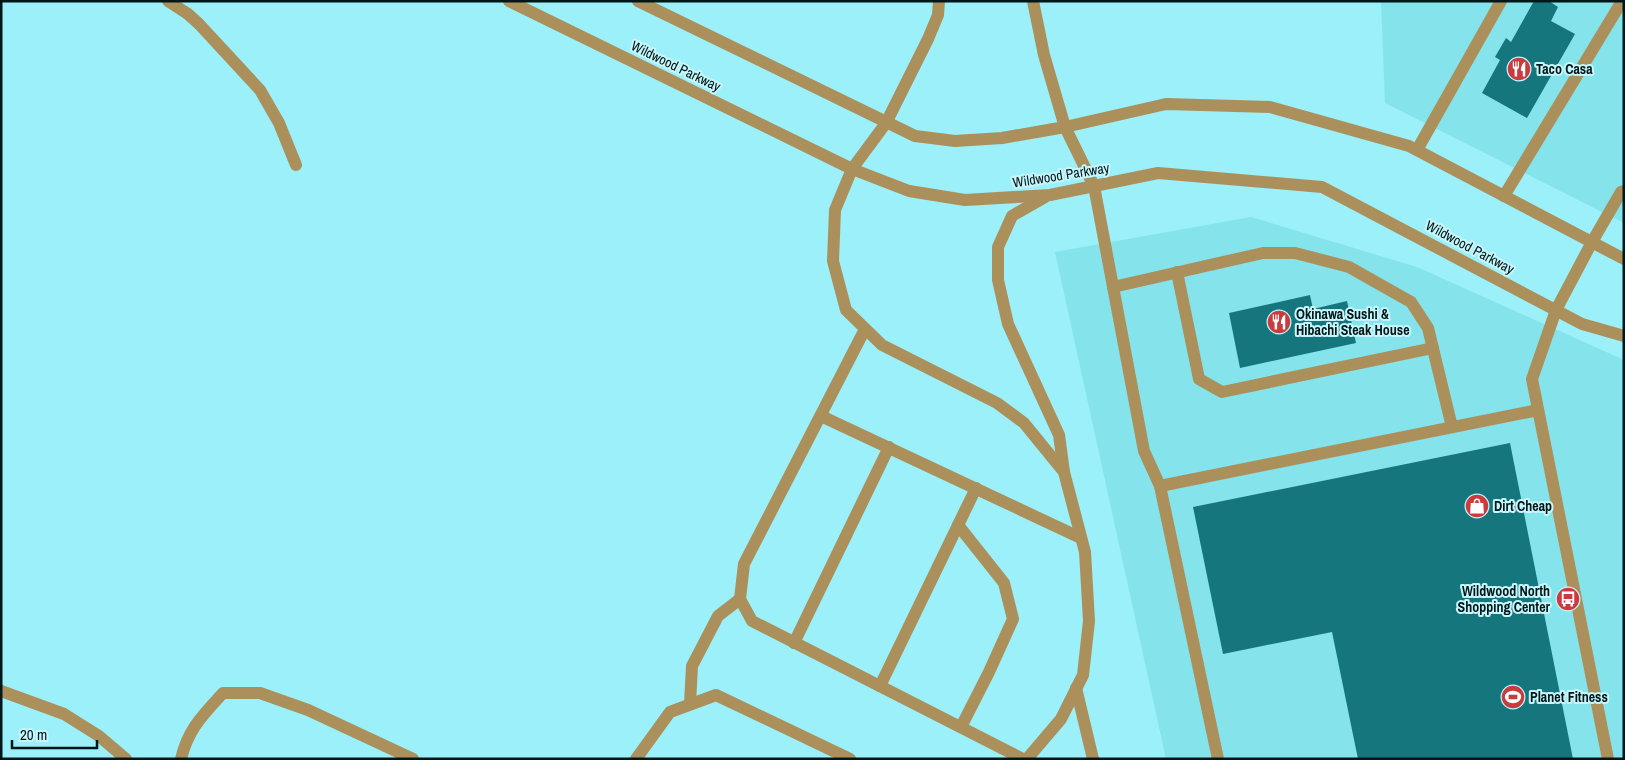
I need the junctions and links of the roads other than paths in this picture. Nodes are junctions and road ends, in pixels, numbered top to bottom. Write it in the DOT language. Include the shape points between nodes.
graph roads {
  1 [pos="168,1"];
  2 [pos="509,1"];
  3 [pos="638,1"];
  4 [pos="939,1"];
  5 [pos="1033,1"];
  6 [pos="1501,1"];
  7 [pos="1622,1"];
  8 [pos="886,123"];
  9 [pos="1065,127"];
  10 [pos="1417,150"];
  11 [pos="296,165"];
  12 [pos="852,169"];
  13 [pos="1094,186"];
  14 [pos="1624,191"];
  15 [pos="1050,195"];
  16 [pos="1504,196"];
  17 [pos="1592,242"];
  18 [pos="1624,259"];
  19 [pos="1178,272"];
  20 [pos="1113,287"];
  21 [pos="1556,310"];
  22 [pos="865,329"];
  23 [pos="1624,336"];
  24 [pos="1433,348"];
  25 [pos="1538,410"];
  26 [pos="820,416"];
  27 [pos="1452,427"];
  28 [pos="889,448"];
  29 [pos="1064,472"];
  30 [pos="1160,486"];
  31 [pos="976,488"];
  32 [pos="958,525"];
  33 [pos="1081,538"];
  34 [pos="740,599"];
  35 [pos="794,643"];
  36 [pos="880,686"];
  37 [pos="1076,688"];
  38 [pos="1,691"];
  39 [pos="690,704"];
  40 [pos="961,727"];
  41 [pos="126,759"];
  42 [pos="182,759"];
  43 [pos="413,759"];
  44 [pos="636,759"];
  45 [pos="850,759"];
  46 [pos="1023,759"];
  47 [pos="1027,759"];
  48 [pos="1092,759"];
  49 [pos="1218,759"];
  50 [pos="1608,759"];
  1 -- 11 [label="street" via="193,19 260,90"];
  2 -- 12 [label="street, Wildwood Parkway"];
  3 -- 8 [label="street"];
  4 -- 8 [label="street" via="938,15 928,39"];
  5 -- 9 [label="street" via="1044,56"];
  6 -- 10 [label="street"];
  7 -- 16 [label="street"];
  8 -- 9 [label="street" via="915,136 955,141 1002,138"];
  8 -- 12 [label="street"];
  9 -- 10 [label="street" via="1166,104 1270,107"];
  9 -- 13 [label="street"];
  10 -- 16 [label="street"];
  12 -- 15 [label="street, Wildwood Parkway" via="909,191 964,200"];
  12 -- 22 [label="street" via="835,210 833,261 846,310"];
  13 -- 15 [label="street, Wildwood Parkway"];
  13 -- 20 [label="street"];
  13 -- 21 [label="street, Wildwood Parkway" via="1158,173 1322,187"];
  14 -- 17 [label="street"];
  15 -- 29 [label="street" via="1012,216 998,246 998,280 1008,324 1059,435"];
  16 -- 17 [label="street"];
  17 -- 18 [label="street"];
  17 -- 21 [label="street"];
  19 -- 20 [label="street"];
  19 -- 24 [label="street" via="1263,253 1295,253 1349,267 1411,302 1428,328"];
  19 -- 24 [label="street" via="1199,379 1222,392"];
  20 -- 30 [label="street" via="1144,450"];
  21 -- 23 [label="street, Wildwood Parkway" via="1582,324"];
  21 -- 25 [label="street" via="1532,379"];
  22 -- 26 [label="street"];
  22 -- 29 [label="street" via="882,345 997,403 1024,423"];
  24 -- 27 [label="street"];
  25 -- 27 [label="street"];
  25 -- 50 [label="street"];
  26 -- 28 [label="street"];
  26 -- 34 [label="street" via="744,564"];
  27 -- 30 [label="street"];
  28 -- 31 [label="street"];
  28 -- 35 [label="street"];
  29 -- 33 [label="street"];
  30 -- 49 [label="street"];
  31 -- 32 [label="street"];
  31 -- 33 [label="street"];
  32 -- 36 [label="street"];
  32 -- 40 [label="street" via="1004,583 1013,619"];
  33 -- 37 [label="street" via="1085,552 1089,620 1083,674"];
  34 -- 35 [label="street" via="752,621"];
  34 -- 39 [label="street" via="718,616 692,666"];
  35 -- 36 [label="street"];
  36 -- 40 [label="street"];
  37 -- 47 [label="street" via="1061,719"];
  37 -- 48 [label="street"];
  38 -- 41 [label="street" via="64,714 99,736"];
  39 -- 44 [label="street" via="670,712"];
  39 -- 45 [label="street" via="716,695"];
  40 -- 46 [label="street"];
  42 -- 43 [label="street" via="184,745 194,724 222,693 260,693 308,710"];
}
